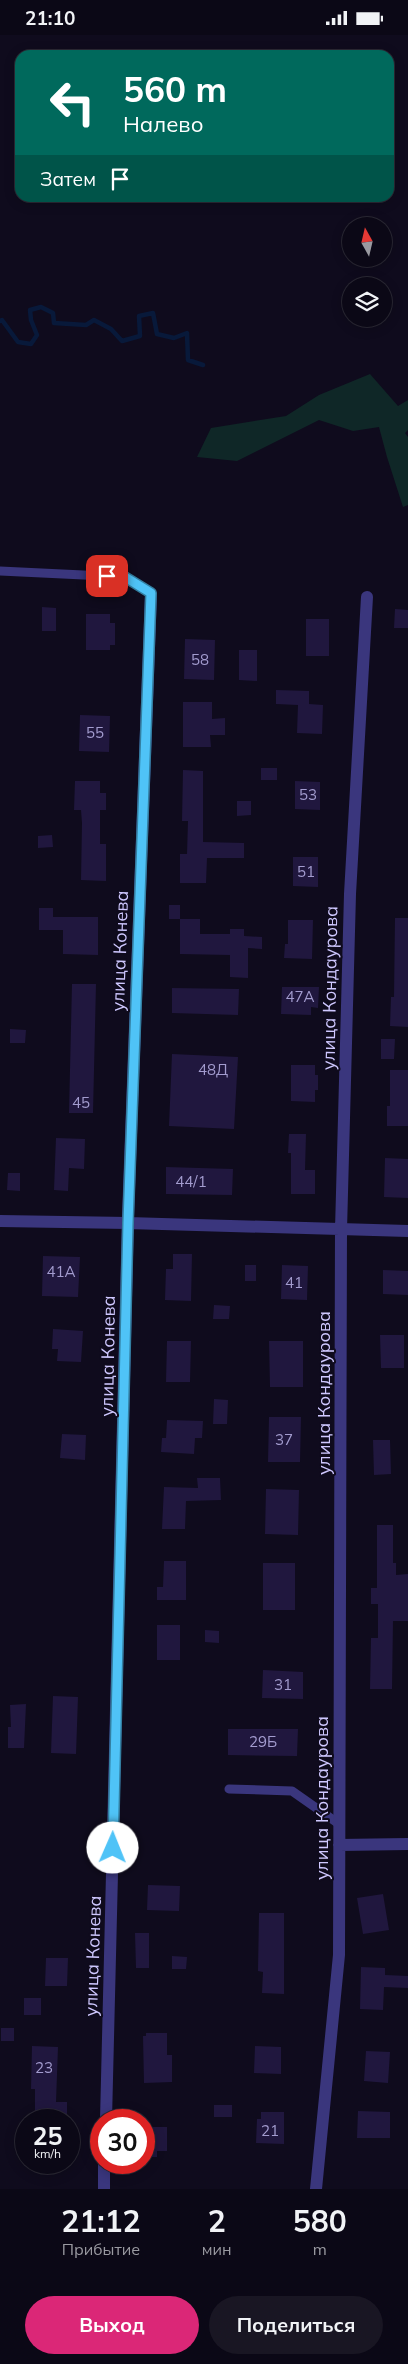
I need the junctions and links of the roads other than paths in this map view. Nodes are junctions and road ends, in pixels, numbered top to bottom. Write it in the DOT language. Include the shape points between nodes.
graph roads {
  1 [pos="0,571"];
  2 [pos="151,593"];
  3 [pos="367,597"];
  4 [pos="0,1221"];
  5 [pos="128,1223"];
  6 [pos="341,1229"];
  7 [pos="408,1231"];
  8 [pos="229,1789"];
  9 [pos="339,1824"];
  10 [pos="408,1844"];
  11 [pos="339,1845"];
  12 [pos="106,2109"];
  13 [pos="104,2174"];
  14 [pos="104,2189"];
  15 [pos="316,2189"];
  1 -- 2 [label="lane" via="125,577"];
  2 -- 5 [label="street, улица Конева"];
  3 -- 6 [label="street, улица Кондаурова" via="350,894"];
  4 -- 5 [label="street"];
  5 -- 6 [label="street"];
  5 -- 12 [label="street, улица Конева"];
  6 -- 7 [label="street"];
  6 -- 9 [label="street, улица Кондаурова"];
  8 -- 9 [label="lane" via="292,1791"];
  9 -- 11 [label="street, улица Кондаурова"];
  10 -- 11 [label="street"];
  11 -- 15 [label="street, улица Кондаурова" via="339,1955"];
  13 -- 14 [label="street"];
}
